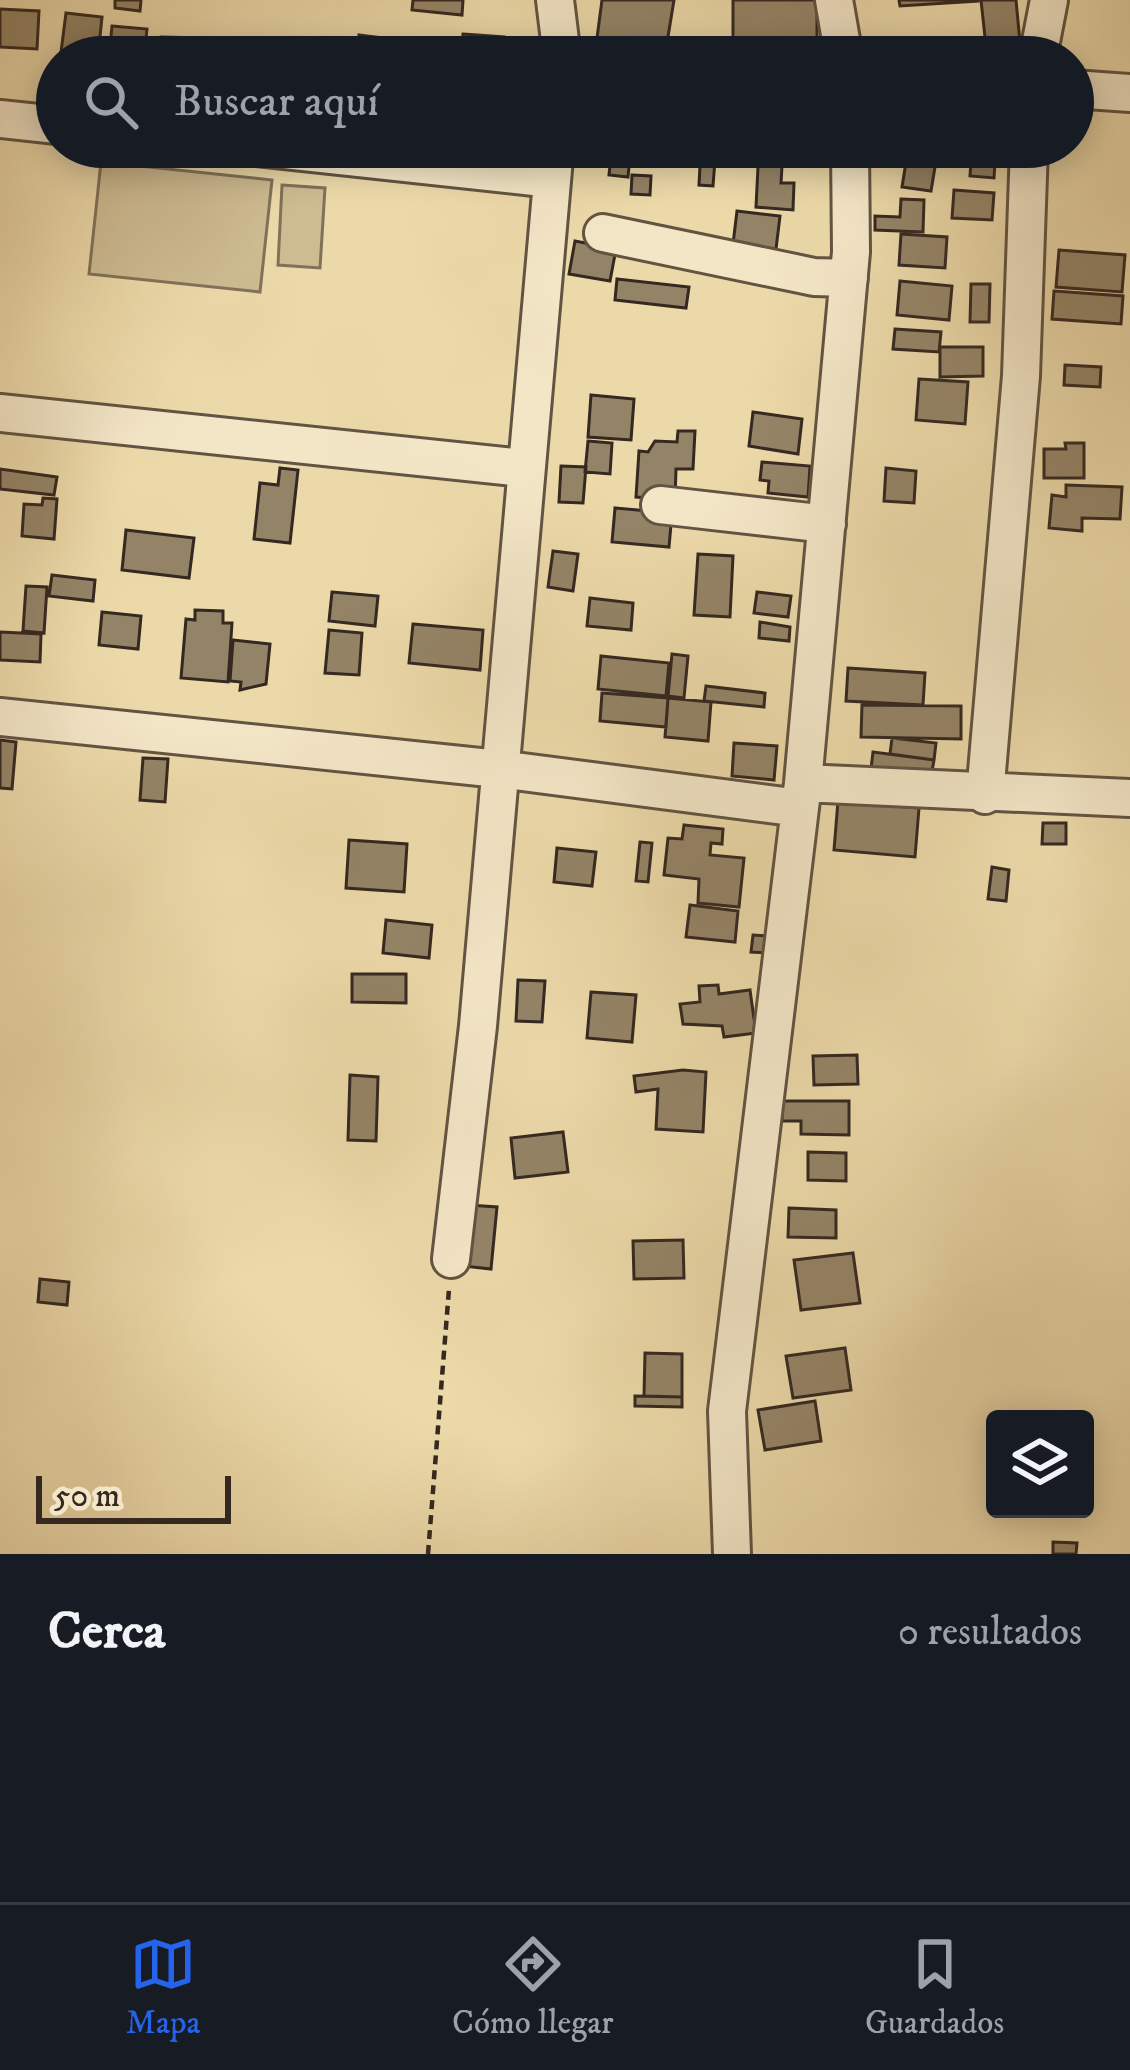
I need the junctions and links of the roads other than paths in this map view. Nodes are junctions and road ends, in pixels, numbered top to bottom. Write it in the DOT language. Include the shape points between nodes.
graph roads {
  1 [pos="555,0"];
  2 [pos="834,0"];
  3 [pos="1049,0"];
  4 [pos="559,36"];
  5 [pos="840,36"];
  6 [pos="1042,36"];
  7 [pos="1094,90"];
  8 [pos="1130,93"];
  9 [pos="0,119"];
  10 [pos="36,123"];
  11 [pos="554,168"];
  12 [pos="850,168"];
  13 [pos="1028,168"];
  14 [pos="603,233"];
  15 [pos="849,278"];
  16 [pos="0,413"];
  17 [pos="524,468"];
  18 [pos="660,505"];
  19 [pos="827,524"];
  20 [pos="0,717"];
  21 [pos="499,769"];
  22 [pos="985,795"];
  23 [pos="802,796"];
  24 [pos="1130,798"];
  25 [pos="451,1259"];
  26 [pos="732,1554"];
  1 -- 4 [label="street"];
  2 -- 5 [label="street"];
  3 -- 6 [label="street"];
  7 -- 8 [label="street"];
  9 -- 10 [label="street"];
  11 -- 17 [label="street"];
  12 -- 15 [label="street"];
  13 -- 22 [label="street" via="1021,376"];
  14 -- 15 [label="street"];
  15 -- 19 [label="street"];
  16 -- 17 [label="street"];
  17 -- 21 [label="street"];
  18 -- 19 [label="street"];
  19 -- 23 [label="street"];
  20 -- 21 [label="street"];
  21 -- 23 [label="street"];
  21 -- 25 [label="street"];
  22 -- 23 [label="street"];
  22 -- 24 [label="street"];
  23 -- 26 [label="street" via="727,1411"];
}
